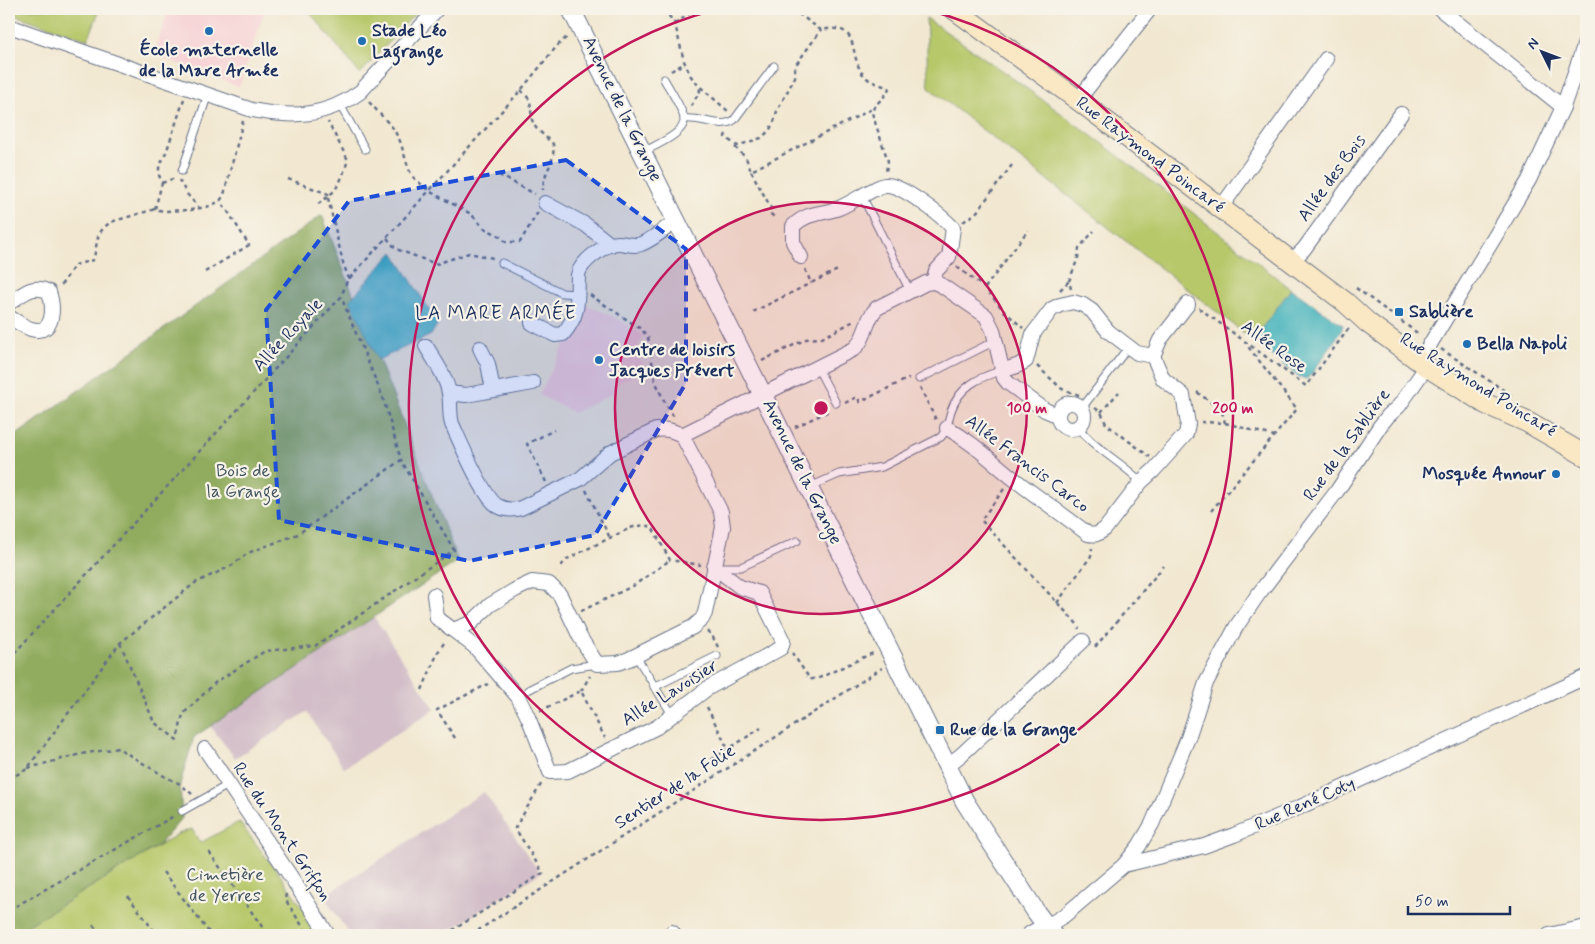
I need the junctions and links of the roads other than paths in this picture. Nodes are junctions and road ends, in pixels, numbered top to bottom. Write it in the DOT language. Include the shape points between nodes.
graph roads {
  1 [pos="437,9"];
  2 [pos="571,9"];
  3 [pos="954,9"];
  4 [pos="1150,9"];
  5 [pos="1440,9"];
  6 [pos="9,26"];
  7 [pos="1586,40"];
  8 [pos="1326,59"];
  9 [pos="774,66"];
  10 [pos="664,78"];
  11 [pos="208,94"];
  12 [pos="1078,100"];
  13 [pos="340,105"];
  14 [pos="1562,107"];
  15 [pos="1401,114"];
  16 [pos="683,115"];
  17 [pos="365,149"];
  18 [pos="643,152"];
  19 [pos="182,171"];
  20 [pos="862,196"];
  21 [pos="544,200"];
  22 [pos="1220,209"];
  23 [pos="677,220"];
  24 [pos="612,244"];
  25 [pos="801,256"];
  26 [pos="500,261"];
  27 [pos="1291,262"];
  28 [pos="933,282"];
  29 [pos="577,291"];
  30 [pos="910,291"];
  31 [pos="9,303"];
  32 [pos="1188,304"];
  33 [pos="9,317"];
  34 [pos="532,323"];
  35 [pos="995,341"];
  36 [pos="426,346"];
  37 [pos="480,348"];
  38 [pos="1124,354"];
  39 [pos="1152,356"];
  40 [pos="1432,356"];
  41 [pos="817,367"];
  42 [pos="1002,371"];
  43 [pos="917,379"];
  44 [pos="533,383"];
  45 [pos="493,390"];
  46 [pos="449,393"];
  47 [pos="764,394"];
  48 [pos="838,404"];
  49 [pos="1085,405"];
  50 [pos="1057,415"];
  51 [pos="1079,427"];
  52 [pos="946,430"];
  53 [pos="682,435"];
  54 [pos="1586,454"];
  55 [pos="1141,482"];
  56 [pos="809,487"];
  57 [pos="797,540"];
  58 [pos="714,567"];
  59 [pos="434,595"];
  60 [pos="453,630"];
  61 [pos="1083,641"];
  62 [pos="636,656"];
  63 [pos="717,656"];
  64 [pos="597,664"];
  65 [pos="1586,677"];
  66 [pos="654,688"];
  67 [pos="528,690"];
  68 [pos="672,716"];
  69 [pos="205,749"];
  70 [pos="948,765"];
  71 [pos="228,785"];
  72 [pos="182,812"];
  73 [pos="1124,865"];
  74 [pos="1586,927"];
  75 [pos="1050,931"];
  76 [pos="328,935"];
  77 [pos="1031,935"];
  78 [pos="1549,935"];
  1 -- 13 [label="street" via="360,92"];
  2 -- 18 [label="street, Avenue de la Grange"];
  3 -- 12 [label="main road, Rue Raymond Poincaré"];
  4 -- 12 [label="street"];
  5 -- 14 [label="street"];
  6 -- 11 [label="street"];
  7 -- 14 [label="street, Rue de la Sablière"];
  8 -- 22 [label="street"];
  9 -- 16 [label="lane" via="728,124"];
  10 -- 16 [label="lane"];
  11 -- 13 [label="street" via="276,115 323,112"];
  11 -- 19 [label="lane"];
  12 -- 22 [label="main road, Rue Raymond Poincaré"];
  13 -- 17 [label="lane"];
  14 -- 40 [label="street, Rue de la Sablière" via="1529,180"];
  15 -- 27 [label="street, Allée des Bois" via="1304,249"];
  16 -- 18 [label="lane" via="683,126 678,132"];
  18 -- 23 [label="street, Avenue de la Grange"];
  20 -- 25 [label="street" via="826,213 802,218 793,226 793,242"];
  20 -- 28 [label="street" via="885,185 902,189 952,228 948,257 936,271"];
  20 -- 30 [label="lane"];
  21 -- 24 [label="street"];
  22 -- 27 [label="main road, Rue Raymond Poincaré"];
  23 -- 24 [label="street" via="641,244"];
  23 -- 47 [label="street, Avenue de la Grange"];
  24 -- 29 [label="street" via="582,264"];
  26 -- 29 [label="lane" via="562,293"];
  27 -- 40 [label="main road, Rue Raymond Poincaré" via="1368,323"];
  28 -- 30 [label="street"];
  28 -- 35 [label="street" via="958,295 986,316"];
  29 -- 34 [label="street" via="577,308 563,334 556,335"];
  30 -- 41 [label="street" via="872,313 858,345"];
  31 -- 33 [label="street" via="32,288 44,289 50,294 53,311 52,319 37,330"];
  32 -- 39 [label="street" via="1160,340"];
  35 -- 42 [label="street"];
  35 -- 43 [label="lane"];
  36 -- 46 [label="street"];
  37 -- 45 [label="street" via="488,364"];
  38 -- 49 [label="lane"];
  39 -- 42 [label="street" via="1137,353 1108,331 1083,305 1060,304 1052,309 1033,334 1026,361"];
  39 -- 55 [label="street, Allée Francis Carco" via="1163,379 1183,395 1188,424 1181,441"];
  40 -- 54 [label="main road, Rue Raymond Poincaré" via="1486,404"];
  40 -- 73 [label="street, Rue de la Sablière" via="1399,406 1380,426 1337,491 1236,627 1206,683 1188,738 1152,824"];
  41 -- 47 [label="street"];
  41 -- 48 [label="lane"];
  42 -- 50 [label="street" via="1008,383"];
  42 -- 52 [label="lane" via="970,384 961,392"];
  44 -- 45 [label="street"];
  45 -- 46 [label="street" via="466,395"];
  46 -- 53 [label="street" via="452,424 488,495 499,507 514,510 580,479 610,453 656,430 671,430"];
  47 -- 53 [label="street"];
  47 -- 56 [label="street, Avenue de la Grange"];
  49 -- 50 [label="street" via="1068,403 1060,407"];
  49 -- 51 [label="street" via="1085,416"];
  50 -- 51 [label="street" via="1059,424 1066,429"];
  51 -- 55 [label="lane" via="1080,432"];
  52 -- 55 [label="street, Allée Francis Carco" via="985,453 1088,534 1094,535 1105,529"];
  52 -- 56 [label="lane" via="941,437 882,467 839,474"];
  53 -- 58 [label="street" via="723,519"];
  56 -- 70 [label="street, Avenue de la Grange"];
  57 -- 58 [label="lane" via="742,567"];
  58 -- 62 [label="street" via="704,613 698,624"];
  58 -- 68 [label="street, Allée Lavoisier" via="740,587 759,593 783,645 708,688"];
  59 -- 60 [label="street, Allée Lavoisier" via="437,618"];
  60 -- 64 [label="street" via="471,623 490,605 532,582 549,584 556,590"];
  60 -- 68 [label="street, Allée Lavoisier" via="475,648 518,697 550,772 568,771 658,728"];
  61 -- 70 [label="street"];
  62 -- 64 [label="street" via="618,663"];
  62 -- 66 [label="lane"];
  63 -- 66 [label="lane"];
  64 -- 67 [label="lane" via="571,668"];
  65 -- 73 [label="street, Rue René Coty" via="1234,835 1204,846"];
  66 -- 68 [label="lane"];
  69 -- 71 [label="street, Rue du Mont Griffon"];
  70 -- 75 [label="street, Avenue de la Grange" via="965,802"];
  71 -- 72 [label="lane"];
  71 -- 76 [label="street, Rue du Mont Griffon"];
  73 -- 75 [label="street, Rue René Coty"];
  74 -- 78 [label="street"];
  75 -- 77 [label="street, Rue René Coty"];
}
